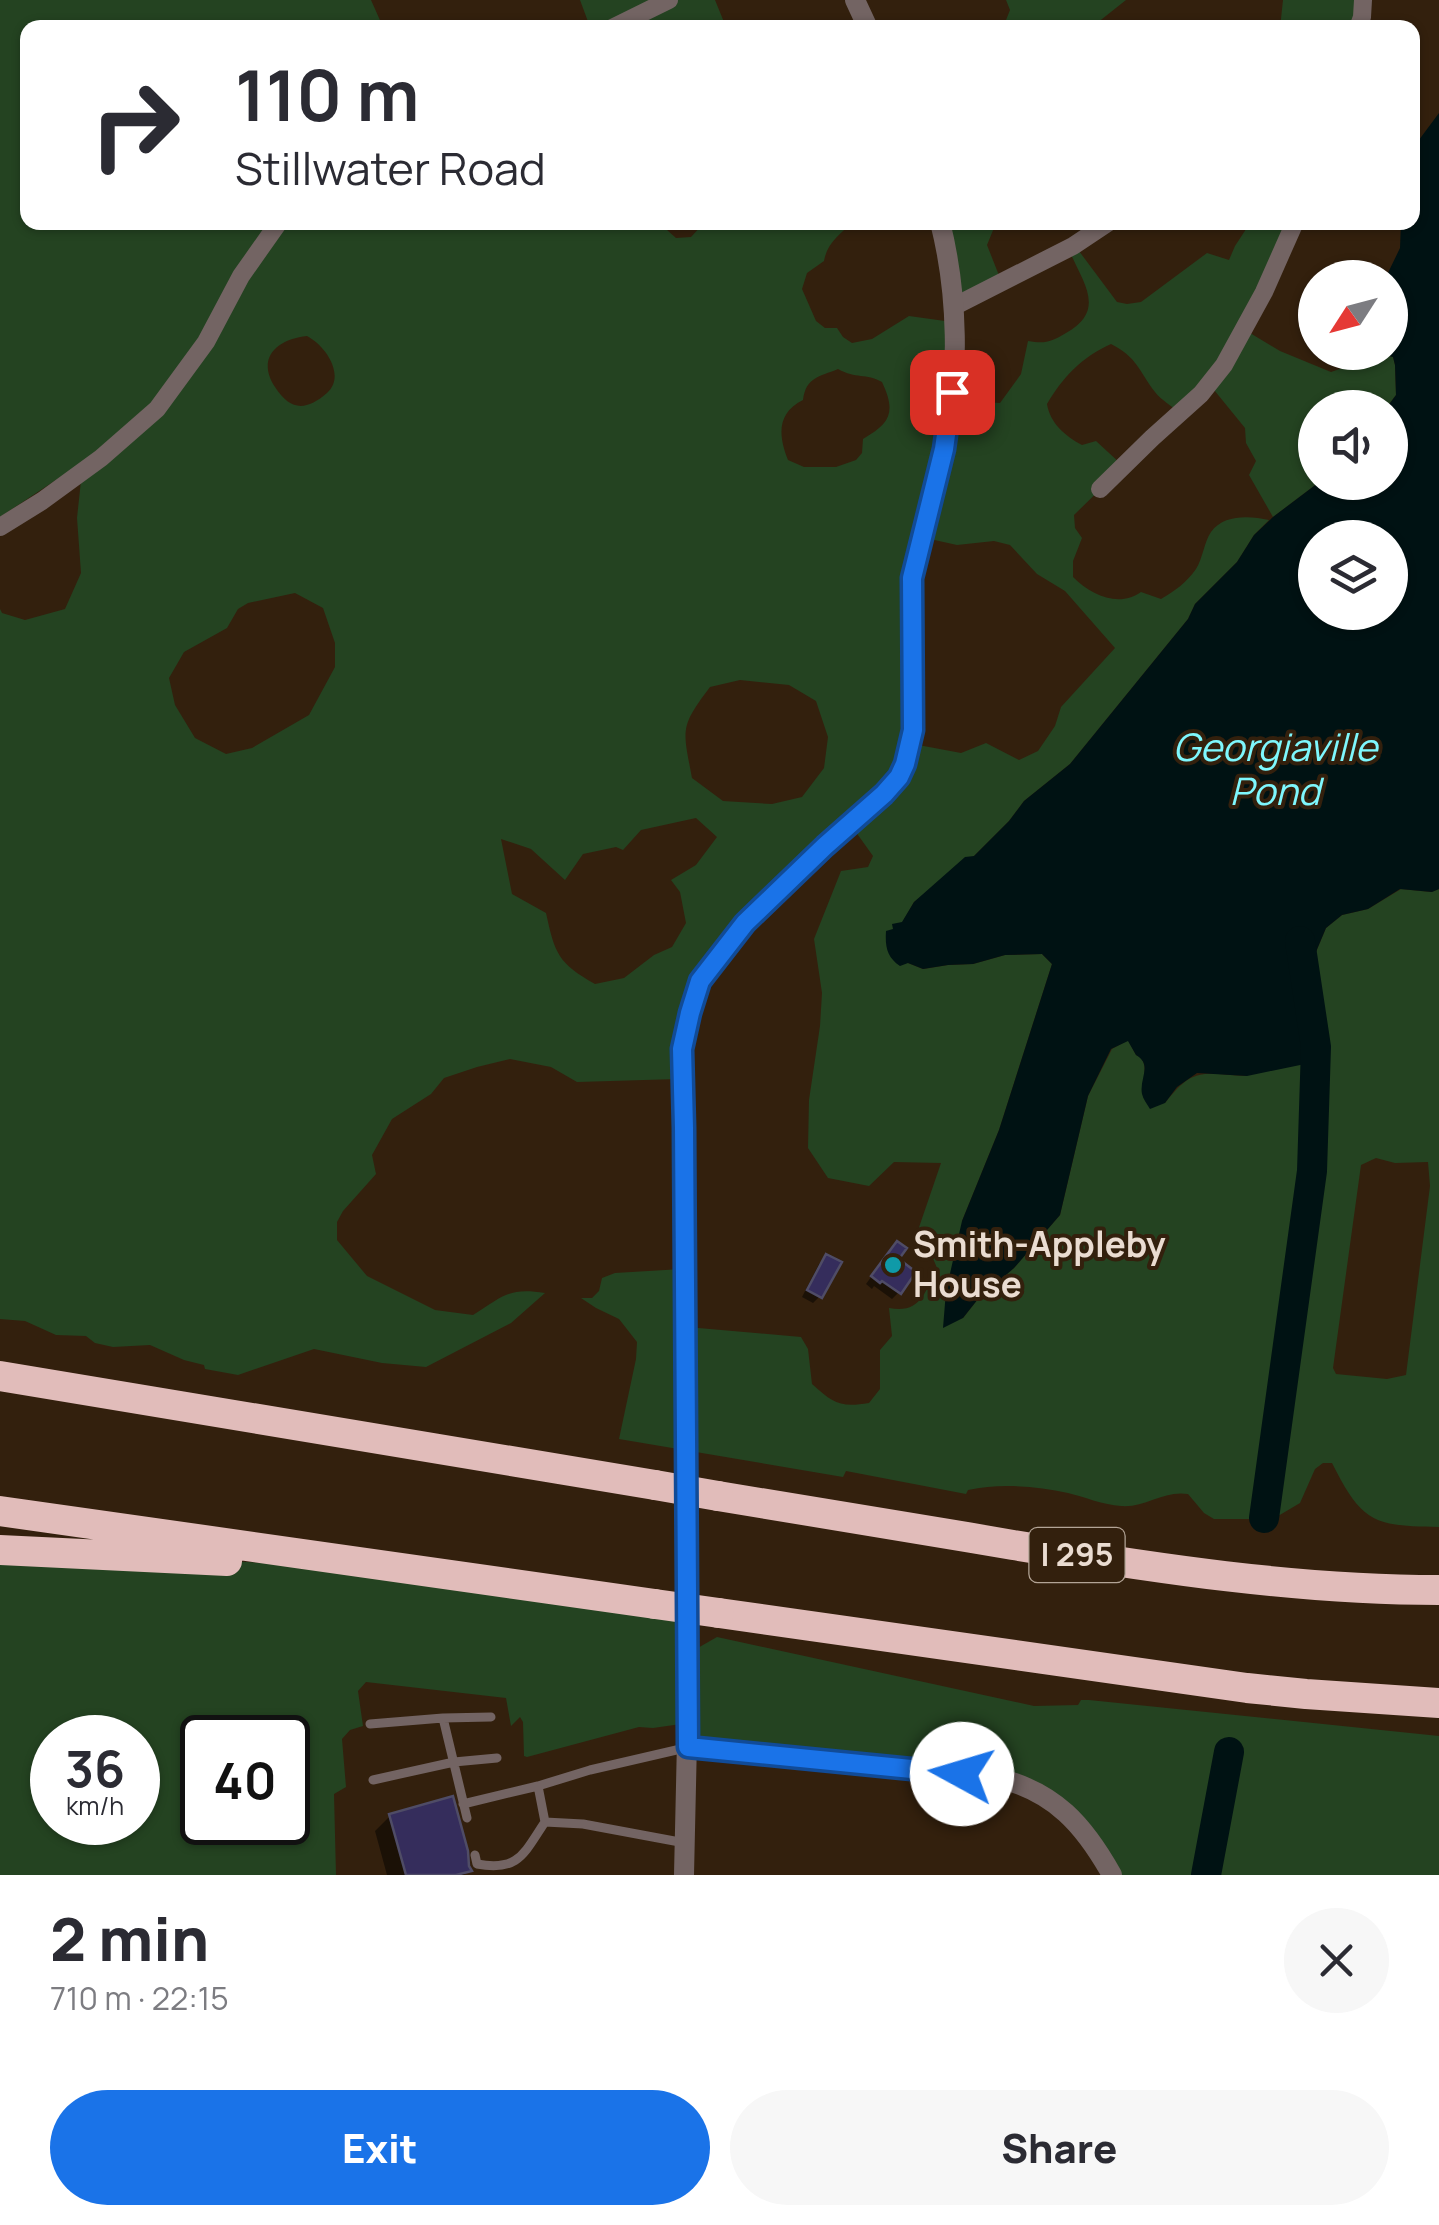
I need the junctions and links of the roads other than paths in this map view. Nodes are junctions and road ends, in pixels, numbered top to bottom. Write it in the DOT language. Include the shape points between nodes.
graph roads {
  1 [pos="669,0"];
  2 [pos="628,20"];
  3 [pos="273,230"];
  4 [pos="942,230"];
  5 [pos="1097,230"];
  6 [pos="1291,230"];
  7 [pos="953,307"];
  8 [pos="1100,488"];
  9 [pos="0,527"];
  10 [pos="0,1376"];
  11 [pos="0,1511"];
  12 [pos="0,1550"];
  13 [pos="438,1574"];
  14 [pos="1439,1590"];
  15 [pos="1439,1702"];
  16 [pos="491,1717"];
  17 [pos="444,1718"];
  18 [pos="370,1724"];
  19 [pos="688,1747"];
  20 [pos="497,1758"];
  21 [pos="454,1762"];
  22 [pos="373,1780"];
  23 [pos="538,1786"];
  24 [pos="463,1804"];
  25 [pos="466,1818"];
  26 [pos="545,1822"];
  27 [pos="685,1843"];
  28 [pos="475,1855"];
  29 [pos="684,1875"];
  30 [pos="1112,1875"];
  1 -- 2 [label="street"];
  3 -- 9 [label="street" via="157,409 101,458"];
  4 -- 7 [label="street"];
  5 -- 7 [label="street"];
  6 -- 8 [label="street" via="1224,365"];
  7 -- 19 [label="street" via="950,418 912,578 913,730 905,764 884,794 745,923 700,981 684,1036"];
  10 -- 14 [label="highway, I 295, bridge" via="1136,1564 1294,1583"];
  11 -- 13 [label="highway"];
  12 -- 13 [label="highway"];
  13 -- 15 [label="highway, bridge" via="1247,1688"];
  16 -- 17 [label="lane"];
  17 -- 18 [label="lane"];
  17 -- 21 [label="lane"];
  19 -- 23 [label="lane"];
  19 -- 27 [label="street"];
  19 -- 30 [label="street" via="1019,1784 1066,1812"];
  20 -- 21 [label="lane"];
  21 -- 22 [label="lane"];
  21 -- 24 [label="lane"];
  23 -- 24 [label="lane"];
  23 -- 26 [label="lane"];
  24 -- 25 [label="lane"];
  26 -- 27 [label="lane"];
  26 -- 28 [label="lane" via="509,1866 477,1864"];
  27 -- 29 [label="street"];
}
